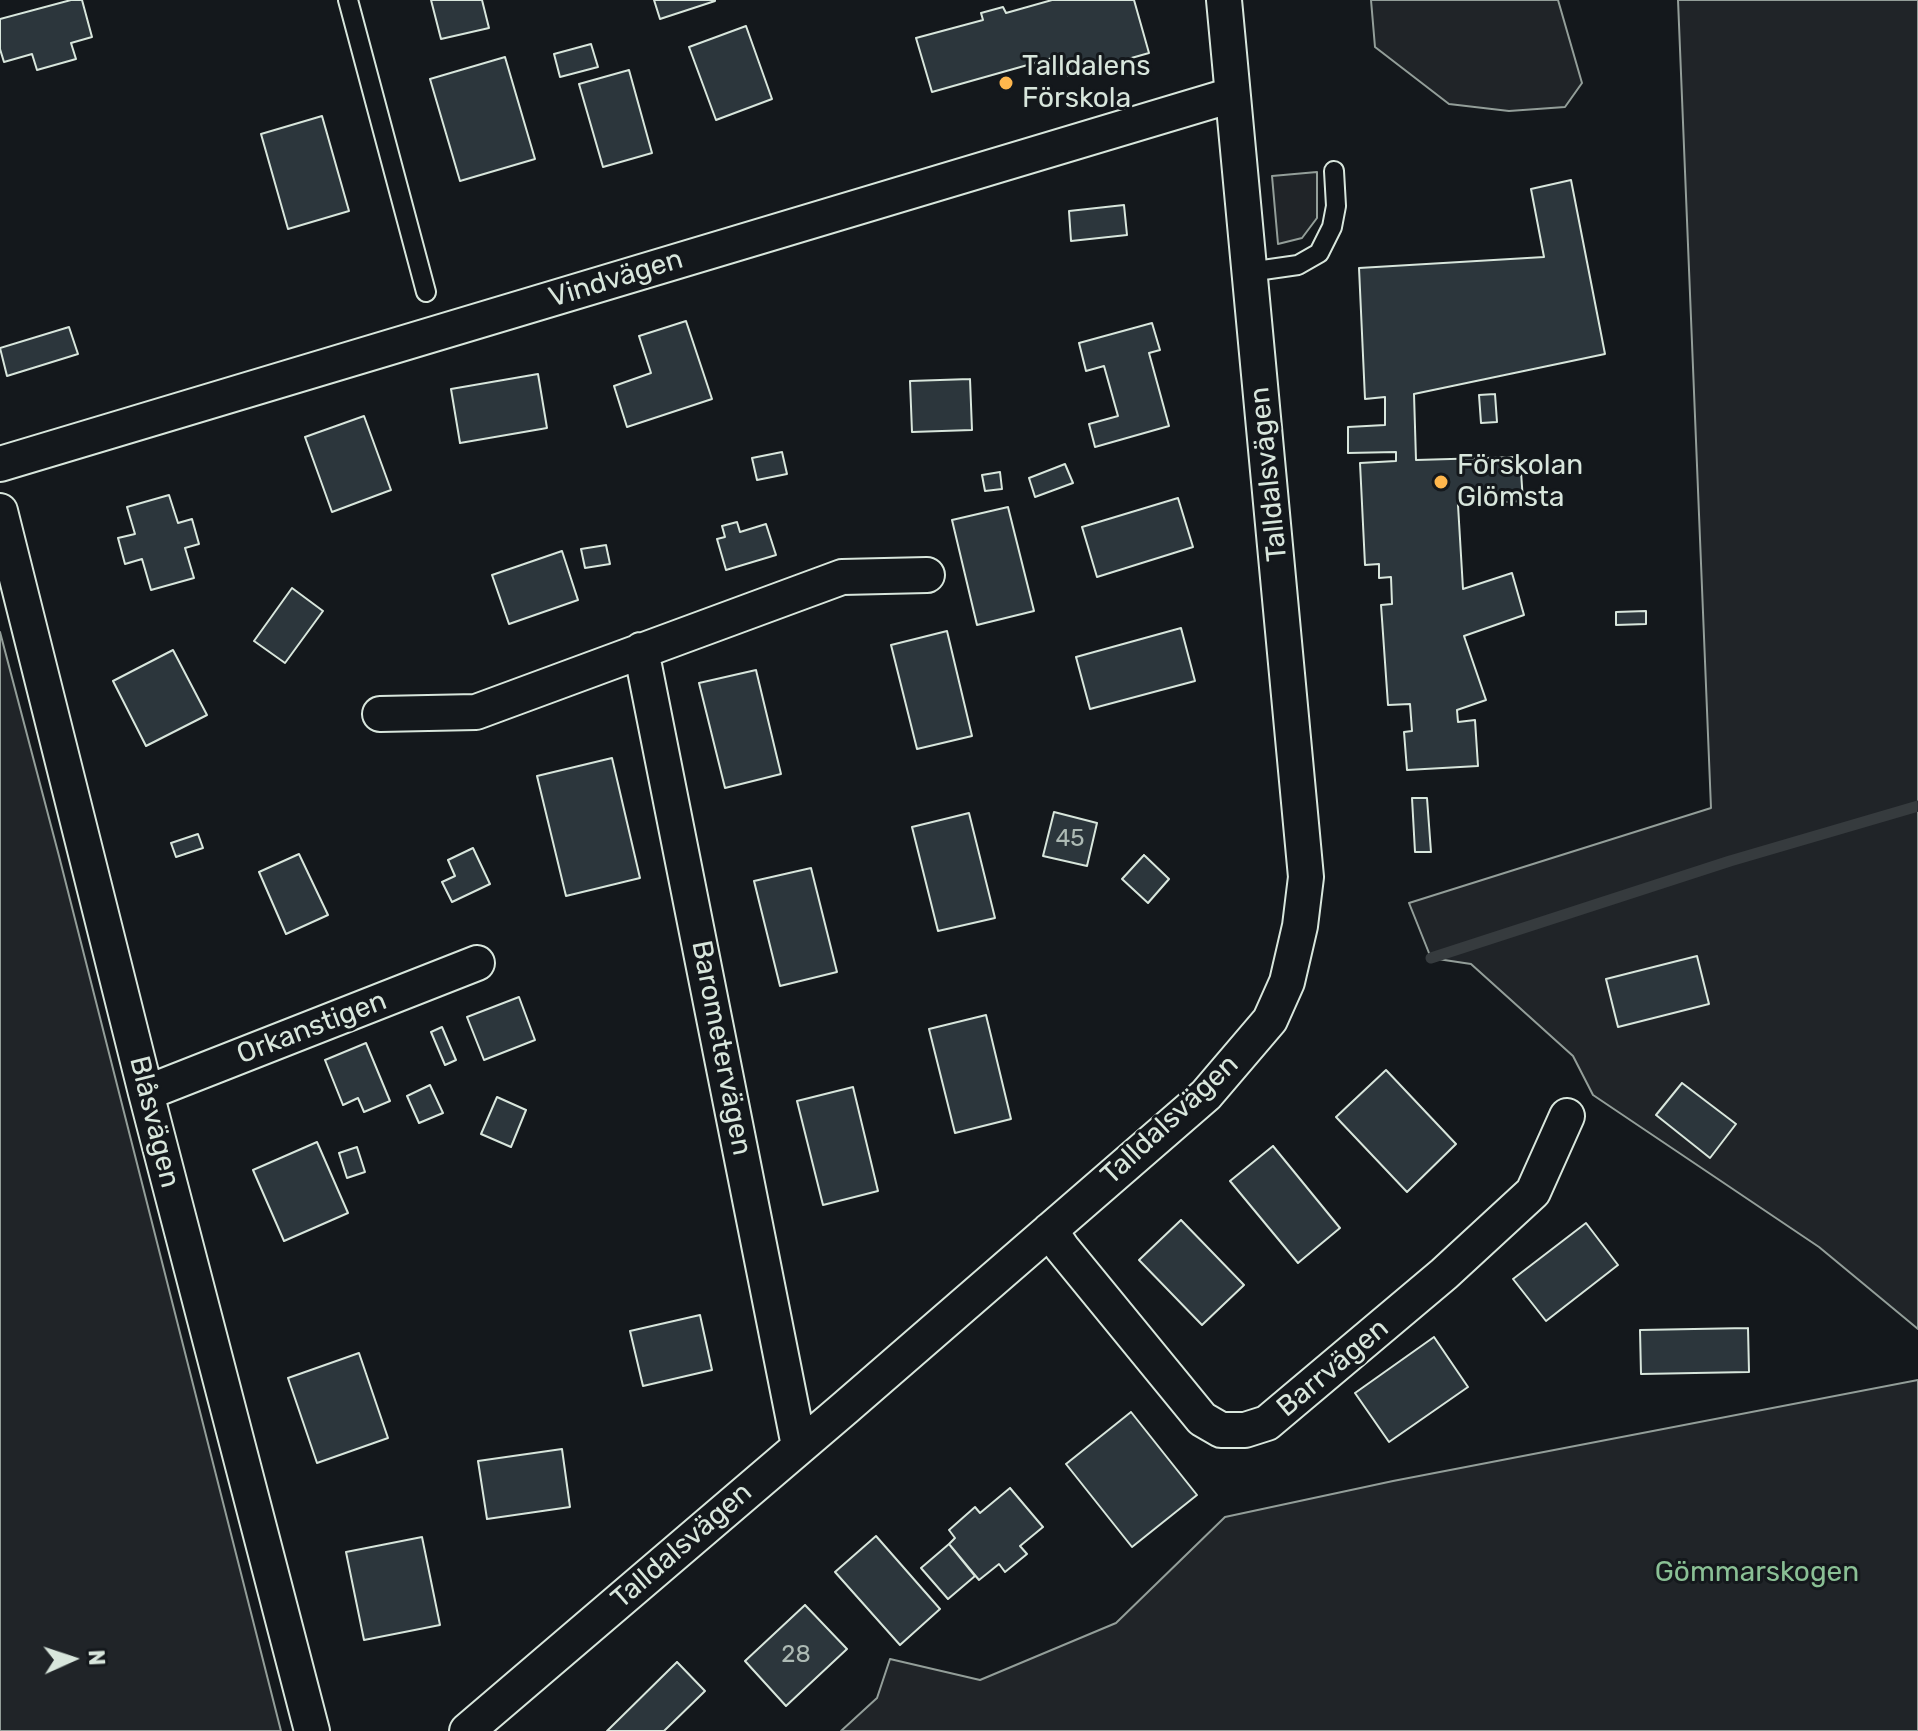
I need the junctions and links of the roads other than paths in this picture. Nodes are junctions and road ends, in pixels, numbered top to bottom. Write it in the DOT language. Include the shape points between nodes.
graph roads {
  1 [pos="348,0"];
  2 [pos="1224,0"];
  3 [pos="1232,95"];
  4 [pos="1334,171"];
  5 [pos="1249,272"];
  6 [pos="426,292"];
  7 [pos="0,464"];
  8 [pos="0,511"];
  9 [pos="927,575"];
  10 [pos="641,650"];
  11 [pos="380,714"];
  12 [pos="477,963"];
  13 [pos="146,1093"];
  14 [pos="1567,1116"];
  15 [pos="1050,1230"];
  16 [pos="799,1446"];
  17 [pos="312,1731"];
  18 [pos="467,1731"];
  1 -- 6 [label="lane"];
  2 -- 3 [label="street, Talldalsvägen"];
  3 -- 5 [label="street, Talldalsvägen"];
  3 -- 7 [label="street, Vindvägen"];
  4 -- 5 [label="lane" via="1336,206 1319,253 1298,265"];
  5 -- 15 [label="street, Talldalsvägen" via="1306,877 1298,939 1270,1020 1248,1047 1206,1095"];
  8 -- 13 [label="street, Blåsvägen"];
  9 -- 10 [label="street" via="842,577"];
  10 -- 11 [label="street" via="476,712"];
  10 -- 16 [label="street, Barometervägen"];
  12 -- 13 [label="street, Orkanstigen"];
  13 -- 17 [label="street, Blåsvägen"];
  14 -- 15 [label="street, Barrvägen" via="1533,1192 1267,1423 1245,1430 1221,1430 1202,1419"];
  15 -- 16 [label="street, Talldalsvägen"];
  16 -- 18 [label="street, Talldalsvägen"];
}
